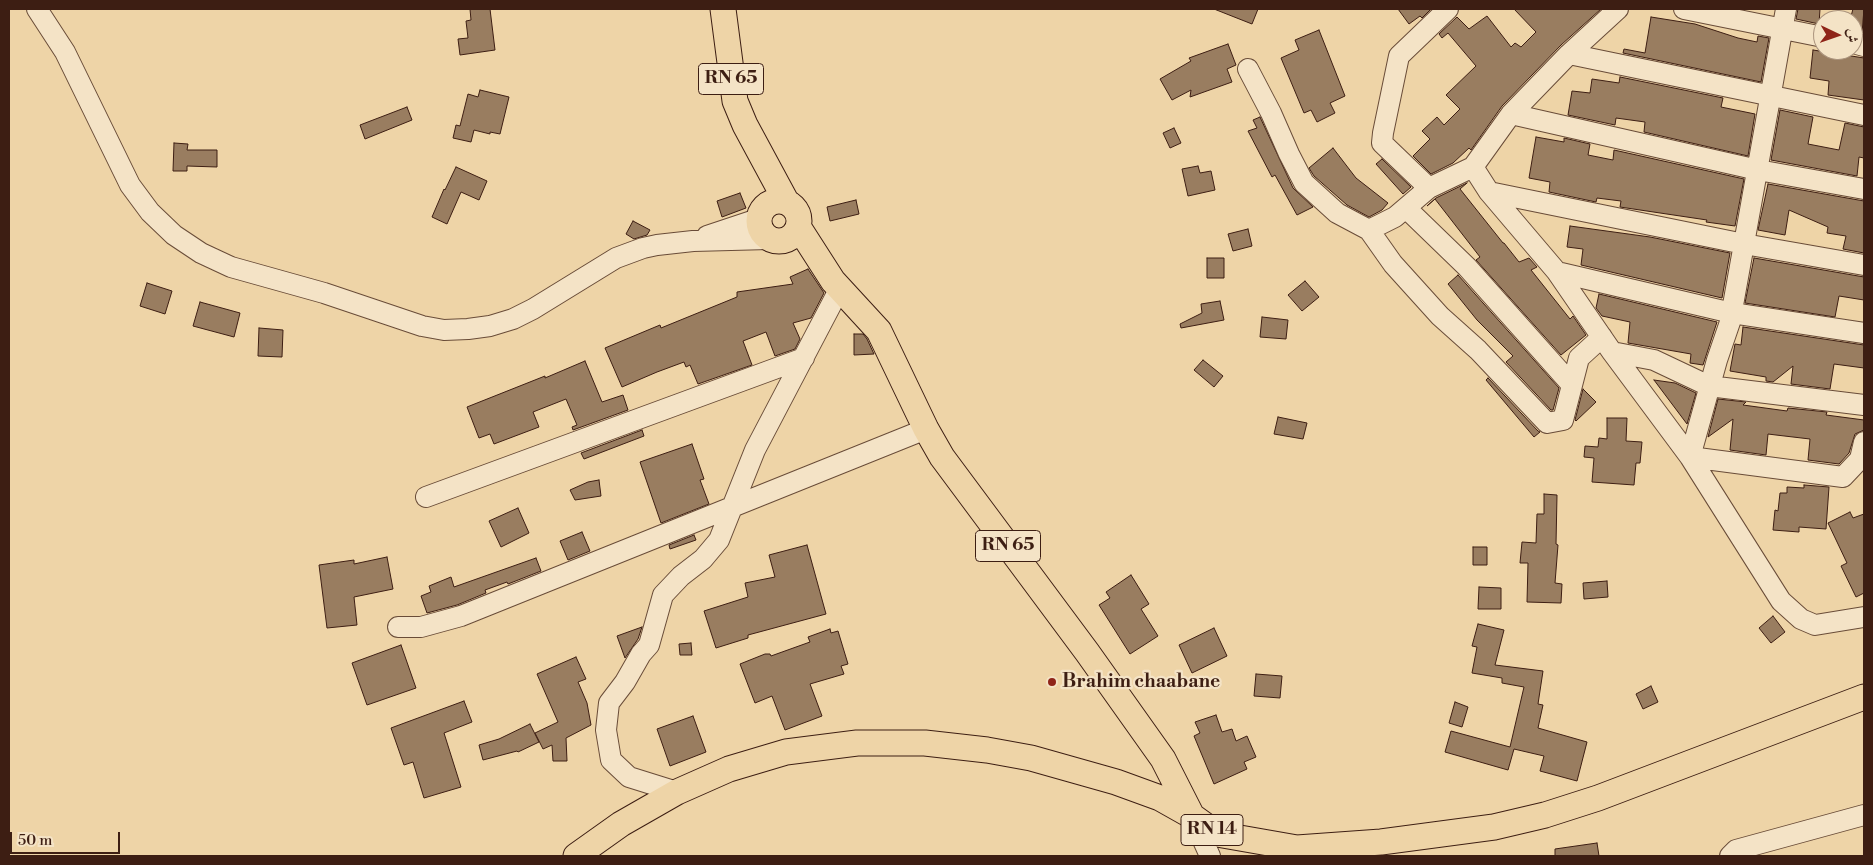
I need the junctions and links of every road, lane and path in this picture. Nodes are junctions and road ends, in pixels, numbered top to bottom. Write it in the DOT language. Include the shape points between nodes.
graph roads {
  1 [pos="37,9"];
  2 [pos="723,9"];
  3 [pos="1448,9"];
  4 [pos="1618,9"];
  5 [pos="1684,9"];
  6 [pos="1786,9"];
  7 [pos="1782,29"];
  8 [pos="1813,35"];
  9 [pos="1568,54"];
  10 [pos="1248,69"];
  11 [pos="1770,95"];
  12 [pos="1511,114"];
  13 [pos="1864,115"];
  14 [pos="756,146"];
  15 [pos="1473,167"];
  16 [pos="1758,170"];
  17 [pos="1429,188"];
  18 [pos="1864,189"];
  19 [pos="1489,192"];
  20 [pos="786,201"];
  21 [pos="1406,208"];
  22 [pos="765,228"];
  23 [pos="798,228"];
  24 [pos="1369,230"];
  25 [pos="1744,244"];
  26 [pos="1864,265"];
  27 [pos="1557,272"];
  28 [pos="834,281"];
  29 [pos="1732,313"];
  30 [pos="1864,333"];
  31 [pos="1607,345"];
  32 [pos="804,358"];
  33 [pos="1571,384"];
  34 [pos="1709,386"];
  35 [pos="1864,405"];
  36 [pos="926,429"];
  37 [pos="1864,442"];
  38 [pos="1690,457"];
  39 [pos="426,496"];
  40 [pos="731,507"];
  41 [pos="1864,617"];
  42 [pos="398,627"];
  43 [pos="1864,697"];
  44 [pos="676,792"];
  45 [pos="1864,815"];
  46 [pos="1192,816"];
  47 [pos="576,856"];
  48 [pos="1210,856"];
  49 [pos="1730,856"];
  1 -- 22 [label="street" via="65,52 130,185 150,212 174,235 232,267 331,295 422,326 444,330 490,326 533,309 629,252"];
  2 -- 14 [label="main road, RN 65" via="735,101"];
  3 -- 17 [label="street" via="1399,56 1383,133 1382,143"];
  4 -- 9 [label="street"];
  5 -- 7 [label="street"];
  6 -- 7 [label="street"];
  7 -- 8 [label="street"];
  7 -- 11 [label="street"];
  9 -- 11 [label="street"];
  9 -- 12 [label="street"];
  10 -- 24 [label="street" via="1304,183 1336,213"];
  11 -- 13 [label="street"];
  11 -- 16 [label="street"];
  12 -- 15 [label="street"];
  12 -- 16 [label="street"];
  14 -- 20 [label="main road, RN 65"];
  14 -- 22 [label="main road, RN 65"];
  15 -- 17 [label="street"];
  15 -- 19 [label="street"];
  16 -- 18 [label="street"];
  16 -- 25 [label="street"];
  17 -- 21 [label="street"];
  19 -- 25 [label="street"];
  19 -- 27 [label="street"];
  20 -- 22 [label="main road" via="770,202 764,207"];
  20 -- 23 [label="main road, RN 65" via="798,212"];
  21 -- 24 [label="street"];
  21 -- 33 [label="street" via="1467,267"];
  22 -- 23 [label="main road" via="789,239"];
  22 -- 28 [label="main road, RN 65"];
  23 -- 28 [label="main road, RN 65"];
  24 -- 33 [label="street" via="1393,264 1440,316 1478,350 1547,423 1563,420"];
  25 -- 26 [label="street"];
  25 -- 29 [label="street"];
  27 -- 29 [label="street"];
  27 -- 31 [label="street"];
  28 -- 32 [label="street"];
  28 -- 36 [label="main road, RN 65" via="879,331"];
  29 -- 30 [label="street"];
  29 -- 34 [label="street"];
  31 -- 33 [label="street" via="1579,358"];
  31 -- 34 [label="street" via="1654,360"];
  31 -- 38 [label="street"];
  32 -- 39 [label="street"];
  32 -- 40 [label="street" via="755,450"];
  34 -- 35 [label="street"];
  34 -- 38 [label="street"];
  36 -- 40 [label="street"];
  36 -- 46 [label="main road, RN 65" via="942,457 1163,759"];
  37 -- 38 [label="street" via="1860,459 1844,476"];
  38 -- 41 [label="street" via="1781,601 1801,619 1815,625"];
  40 -- 42 [label="street" via="461,616 421,627"];
  40 -- 44 [label="street" via="719,540 663,595 649,645 609,703 606,730 611,760 629,777"];
  43 -- 46 [label="main road, RN 14" via="1598,798 1494,827 1381,842 1297,848 1217,834"];
  44 -- 46 [label="main road, RN 14" via="729,769 786,752 857,743 925,744 1031,758 1116,782 1160,798"];
  44 -- 47 [label="main road, RN 14" via="621,824"];
  45 -- 49 [label="street" via="1736,850"];
  46 -- 48 [label="street"];
}
